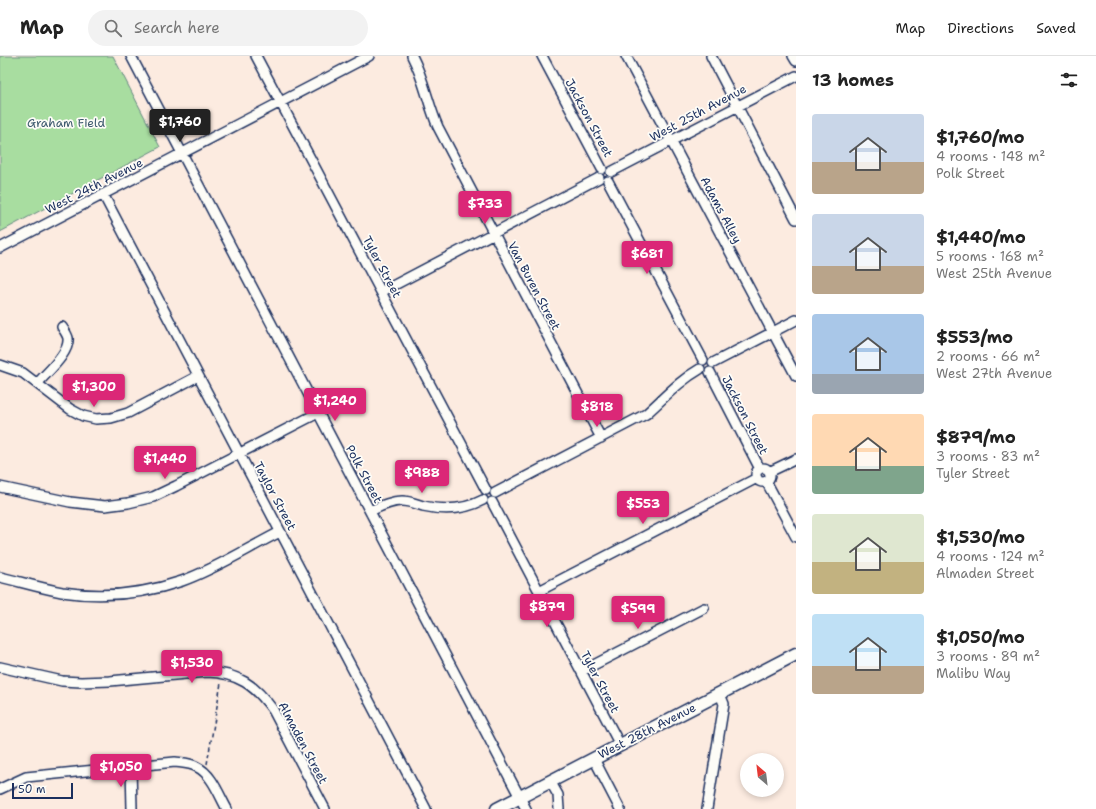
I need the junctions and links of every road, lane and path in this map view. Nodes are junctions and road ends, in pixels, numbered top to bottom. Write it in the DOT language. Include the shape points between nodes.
graph roads {
  1 [pos="131,56"];
  2 [pos="256,56"];
  3 [pos="369,56"];
  4 [pos="412,56"];
  5 [pos="542,56"];
  6 [pos="626,56"];
  7 [pos="711,56"];
  8 [pos="793,56"];
  9 [pos="796,61"];
  10 [pos="796,76"];
  11 [pos="281,102"];
  12 [pos="737,106"];
  13 [pos="670,141"];
  14 [pos="182,154"];
  15 [pos="605,175"];
  16 [pos="102,194"];
  17 [pos="796,219"];
  18 [pos="493,233"];
  19 [pos="0,248"];
  20 [pos="381,292"];
  21 [pos="796,320"];
  22 [pos="62,327"];
  23 [pos="773,332"];
  24 [pos="703,360"];
  25 [pos="713,363"];
  26 [pos="0,365"];
  27 [pos="700,369"];
  28 [pos="710,372"];
  29 [pos="198,376"];
  30 [pos="796,376"];
  31 [pos="38,383"];
  32 [pos="318,413"];
  33 [pos="601,438"];
  34 [pos="239,454"];
  35 [pos="796,459"];
  36 [pos="761,476"];
  37 [pos="0,487"];
  38 [pos="487,497"];
  39 [pos="370,511"];
  40 [pos="280,532"];
  41 [pos="796,537"];
  42 [pos="0,577"];
  43 [pos="539,591"];
  44 [pos="704,608"];
  45 [pos="796,654"];
  46 [pos="0,667"];
  47 [pos="582,671"];
  48 [pos="223,673"];
  49 [pos="720,694"];
  50 [pos="620,745"];
  51 [pos="594,759"];
  52 [pos="131,767"];
  53 [pos="205,773"];
  54 [pos="550,781"];
  55 [pos="0,789"];
  56 [pos="516,802"];
  57 [pos="132,809"];
  58 [pos="227,809"];
  59 [pos="325,809"];
  60 [pos="426,809"];
  61 [pos="497,809"];
  62 [pos="526,809"];
  63 [pos="559,809"];
  64 [pos="620,809"];
  65 [pos="707,809"];
  1 -- 14 [label="street, Polk Street"];
  2 -- 11 [label="street, Tyler Street"];
  3 -- 11 [label="street, West 24th Avenue"];
  4 -- 18 [label="street, Van Buren Street" via="420,71 432,115"];
  5 -- 15 [label="street, Jackson Street"];
  6 -- 13 [label="street, Adams Alley"];
  7 -- 12 [label="street"];
  8 -- 9 [label="street"];
  10 -- 12 [label="street, West 25th Avenue"];
  11 -- 14 [label="street, West 24th Avenue"];
  11 -- 20 [label="street, Tyler Street"];
  12 -- 13 [label="street, West 25th Avenue"];
  12 -- 17 [label="street"];
  13 -- 15 [label="street, West 25th Avenue"];
  13 -- 23 [label="street, Adams Alley"];
  14 -- 16 [label="street, West 24th Avenue"];
  14 -- 32 [label="street, Polk Street"];
  15 -- 18 [label="street, West 25th Avenue"];
  15 -- 24 [label="street, Jackson Street"];
  16 -- 19 [label="street, West 24th Avenue"];
  16 -- 29 [label="street, Taylor Street"];
  18 -- 20 [label="street, West 25th Avenue"];
  18 -- 33 [label="street, Van Buren Street"];
  20 -- 38 [label="street, Tyler Street"];
  21 -- 23 [label="street"];
  22 -- 31 [label="street" via="68,337 67,348"];
  23 -- 25 [label="street"];
  23 -- 30 [label="street, Adams Alley"];
  24 -- 25 [label="street"];
  24 -- 27 [label="street" via="699,365"];
  25 -- 28 [label="street"];
  26 -- 31 [label="street" via="23,373"];
  27 -- 28 [label="street" via="704,373"];
  27 -- 33 [label="street" via="681,381 646,414"];
  28 -- 36 [label="street, Jackson Street"];
  29 -- 31 [label="street" via="128,413 96,419 70,409"];
  29 -- 34 [label="street, Taylor Street"];
  32 -- 34 [label="street"];
  32 -- 39 [label="street, Polk Street"];
  33 -- 38 [label="street" via="495,493 496,498"];
  34 -- 37 [label="street" via="153,497 128,503 89,505"];
  34 -- 40 [label="street, Taylor Street"];
  35 -- 36 [label="street" via="769,472 770,476"];
  36 -- 41 [label="street, Jackson Street"];
  36 -- 43 [label="street"];
  38 -- 39 [label="street" via="464,508 441,509 402,501"];
  38 -- 43 [label="street, Tyler Street"];
  39 -- 56 [label="street, Polk Street"];
  40 -- 42 [label="street" via="200,573 141,592 115,595 62,592"];
  40 -- 60 [label="street, Taylor Street"];
  43 -- 47 [label="street, Tyler Street"];
  44 -- 47 [label="street"];
  45 -- 49 [label="main road, West 28th Avenue"];
  46 -- 48 [label="street, Almaden Street" via="62,681 82,682 207,672"];
  47 -- 50 [label="street, Tyler Street"];
  48 -- 53 [label="path"];
  48 -- 59 [label="street, Almaden Street" via="237,677 264,697"];
  49 -- 50 [label="main road, West 28th Avenue"];
  49 -- 65 [label="street" via="724,704"];
  50 -- 51 [label="main road, West 28th Avenue"];
  51 -- 54 [label="main road, West 28th Avenue"];
  51 -- 64 [label="street"];
  52 -- 53 [label="street" via="175,762 198,767"];
  52 -- 55 [label="street" via="26,777"];
  52 -- 57 [label="street"];
  53 -- 58 [label="street"];
  54 -- 56 [label="main road, West 28th Avenue"];
  54 -- 63 [label="street" via="558,795"];
  56 -- 61 [label="main road, West 28th Avenue"];
  56 -- 62 [label="street, Polk Street"];
}
